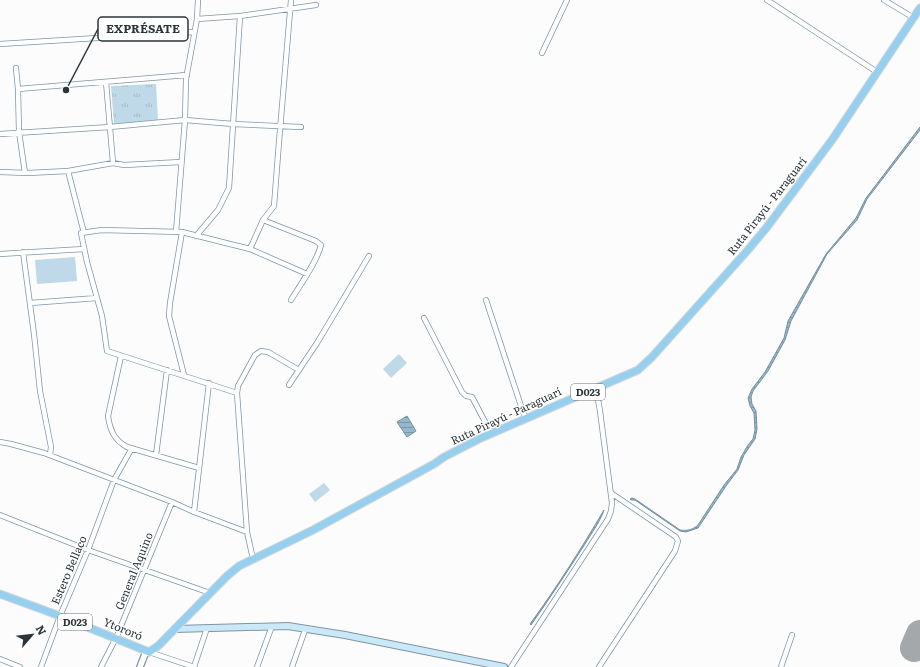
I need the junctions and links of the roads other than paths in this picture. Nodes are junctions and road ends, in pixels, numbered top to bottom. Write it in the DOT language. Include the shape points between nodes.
graph roads {
  1 [pos="198,0"];
  2 [pos="291,0"];
  3 [pos="567,0"];
  4 [pos="767,0"];
  5 [pos="884,0"];
  6 [pos="316,5"];
  7 [pos="920,8"];
  8 [pos="290,9"];
  9 [pos="240,16"];
  10 [pos="914,18"];
  11 [pos="197,19"];
  12 [pos="194,32"];
  13 [pos="0,44"];
  14 [pos="542,53"];
  15 [pos="16,68"];
  16 [pos="877,72"];
  17 [pos="187,75"];
  18 [pos="106,82"];
  19 [pos="18,89"];
  20 [pos="185,120"];
  21 [pos="233,124"];
  22 [pos="280,126"];
  23 [pos="110,127"];
  24 [pos="301,127"];
  25 [pos="19,132"];
  26 [pos="0,134"];
  27 [pos="181,162"];
  28 [pos="113,163"];
  29 [pos="68,171"];
  30 [pos="0,172"];
  31 [pos="25,173"];
  32 [pos="263,220"];
  33 [pos="176,232"];
  34 [pos="182,232"];
  35 [pos="84,233"];
  36 [pos="196,236"];
  37 [pos="84,249"];
  38 [pos="250,249"];
  39 [pos="24,252"];
  40 [pos="0,254"];
  41 [pos="369,256"];
  42 [pos="307,274"];
  43 [pos="97,298"];
  44 [pos="291,300"];
  45 [pos="486,300"];
  46 [pos="30,303"];
  47 [pos="424,318"];
  48 [pos="121,356"];
  49 [pos="167,370"];
  50 [pos="298,370"];
  51 [pos="184,375"];
  52 [pos="209,384"];
  53 [pos="289,385"];
  54 [pos="596,388"];
  55 [pos="237,393"];
  56 [pos="525,418"];
  57 [pos="491,433"];
  58 [pos="0,442"];
  59 [pos="132,448"];
  60 [pos="50,455"];
  61 [pos="156,455"];
  62 [pos="199,468"];
  63 [pos="114,480"];
  64 [pos="611,493"];
  65 [pos="172,502"];
  66 [pos="194,512"];
  67 [pos="0,515"];
  68 [pos="247,532"];
  69 [pos="88,550"];
  70 [pos="253,559"];
  71 [pos="144,569"];
  72 [pos="210,593"];
  73 [pos="0,594"];
  74 [pos="60,616"];
  75 [pos="272,626"];
  76 [pos="207,628"];
  77 [pos="175,629"];
  78 [pos="305,630"];
  79 [pos="792,635"];
  80 [pos="116,638"];
  81 [pos="149,652"];
  82 [pos="0,659"];
  83 [pos="487,665"];
  84 [pos="20,667"];
  85 [pos="41,667"];
  86 [pos="101,667"];
  87 [pos="140,667"];
  88 [pos="194,667"];
  89 [pos="257,667"];
  90 [pos="292,667"];
  91 [pos="504,667"];
  92 [pos="510,667"];
  93 [pos="599,667"];
  94 [pos="781,667"];
  1 -- 11 [label="street"];
  2 -- 8 [label="street"];
  3 -- 14 [label="street"];
  4 -- 16 [label="street"];
  5 -- 10 [label="street"];
  6 -- 8 [label="street"];
  7 -- 10 [label="main road, Ruta Pirayú - Paraguarí / D023"];
  8 -- 9 [label="street"];
  8 -- 22 [label="street"];
  9 -- 11 [label="street"];
  9 -- 21 [label="street"];
  10 -- 16 [label="main road, Ruta Pirayú - Paraguarí / D023"];
  11 -- 12 [label="street"];
  12 -- 13 [label="street"];
  12 -- 17 [label="street"];
  15 -- 19 [label="street"];
  16 -- 54 [label="main road, Ruta Pirayú - Paraguarí / D023" via="832,140 747,251 638,370"];
  17 -- 18 [label="street"];
  17 -- 20 [label="street"];
  18 -- 19 [label="street"];
  18 -- 23 [label="street"];
  19 -- 25 [label="street"];
  20 -- 21 [label="street"];
  20 -- 23 [label="street"];
  20 -- 27 [label="street"];
  21 -- 22 [label="street"];
  21 -- 36 [label="street" via="229,188 218,210"];
  22 -- 24 [label="street"];
  22 -- 32 [label="street" via="274,206"];
  23 -- 25 [label="street"];
  23 -- 28 [label="street"];
  25 -- 26 [label="street"];
  25 -- 31 [label="street"];
  27 -- 28 [label="street" via="124,165"];
  27 -- 33 [label="street"];
  28 -- 29 [label="street"];
  29 -- 31 [label="street"];
  29 -- 35 [label="street"];
  30 -- 31 [label="street"];
  32 -- 38 [label="street"];
  32 -- 42 [label="street" via="316,241 321,246"];
  33 -- 34 [label="street"];
  33 -- 35 [label="street" via="102,230"];
  34 -- 36 [label="street"];
  34 -- 51 [label="street" via="169,316"];
  35 -- 37 [label="street" via="81,233"];
  36 -- 38 [label="street"];
  37 -- 39 [label="street"];
  37 -- 43 [label="street"];
  38 -- 42 [label="street"];
  39 -- 40 [label="street"];
  39 -- 46 [label="street"];
  41 -- 50 [label="street"];
  42 -- 44 [label="street"];
  43 -- 46 [label="street"];
  43 -- 48 [label="street" via="107,351"];
  45 -- 56 [label="street"];
  46 -- 60 [label="street" via="40,391 51,447"];
  47 -- 57 [label="street" via="462,392 472,397"];
  48 -- 49 [label="street"];
  48 -- 59 [label="street" via="108,416 109,426 123,445"];
  49 -- 51 [label="street"];
  49 -- 61 [label="street"];
  50 -- 53 [label="street"];
  50 -- 55 [label="street" via="268,352 261,352 255,355 238,386"];
  51 -- 52 [label="street"];
  52 -- 55 [label="street"];
  52 -- 62 [label="street"];
  54 -- 56 [label="main road, Ruta Pirayú - Paraguarí / D023"];
  54 -- 64 [label="street"];
  55 -- 68 [label="street"];
  56 -- 57 [label="main road, Ruta Pirayú - Paraguarí / D023"];
  57 -- 70 [label="main road, Ruta Pirayú - Paraguarí / D023" via="319,527"];
  58 -- 60 [label="street"];
  59 -- 61 [label="street"];
  59 -- 63 [label="street, Estero Bellaco"];
  60 -- 63 [label="street"];
  61 -- 62 [label="street"];
  62 -- 66 [label="street"];
  63 -- 65 [label="street"];
  63 -- 69 [label="street, Estero Bellaco"];
  64 -- 92 [label="street" via="612,503 608,519"];
  64 -- 93 [label="street" via="676,537 678,541 675,551"];
  65 -- 66 [label="street"];
  65 -- 71 [label="street, General Aquino"];
  66 -- 68 [label="street"];
  67 -- 69 [label="street"];
  68 -- 70 [label="street"];
  69 -- 71 [label="street"];
  69 -- 74 [label="street, Estero Bellaco"];
  70 -- 72 [label="main road, Ruta Pirayú - Paraguarí / D023" via="239,566"];
  71 -- 72 [label="street"];
  71 -- 80 [label="street, General Aquino"];
  72 -- 77 [label="main road, Ruta Pirayú - Paraguarí / D023"];
  73 -- 74 [label="main road, Ytororó / D023"];
  74 -- 80 [label="main road, Ytororó / D023"];
  74 -- 85 [label="street, Estero Bellaco"];
  75 -- 76 [label="main road"];
  75 -- 78 [label="main road"];
  75 -- 89 [label="street"];
  76 -- 77 [label="main road"];
  76 -- 88 [label="street"];
  77 -- 81 [label="main road, Ruta Pirayú - Paraguarí / D023"];
  78 -- 83 [label="main road" via="346,635"];
  78 -- 90 [label="street"];
  79 -- 94 [label="street"];
  80 -- 81 [label="main road, Ytororó / D023"];
  80 -- 86 [label="street, General Aquino"];
  81 -- 87 [label="street" via="145,654"];
  81 -- 88 [label="street, Ytororó"];
  82 -- 84 [label="street"];
  83 -- 91 [label="main road"];
}
